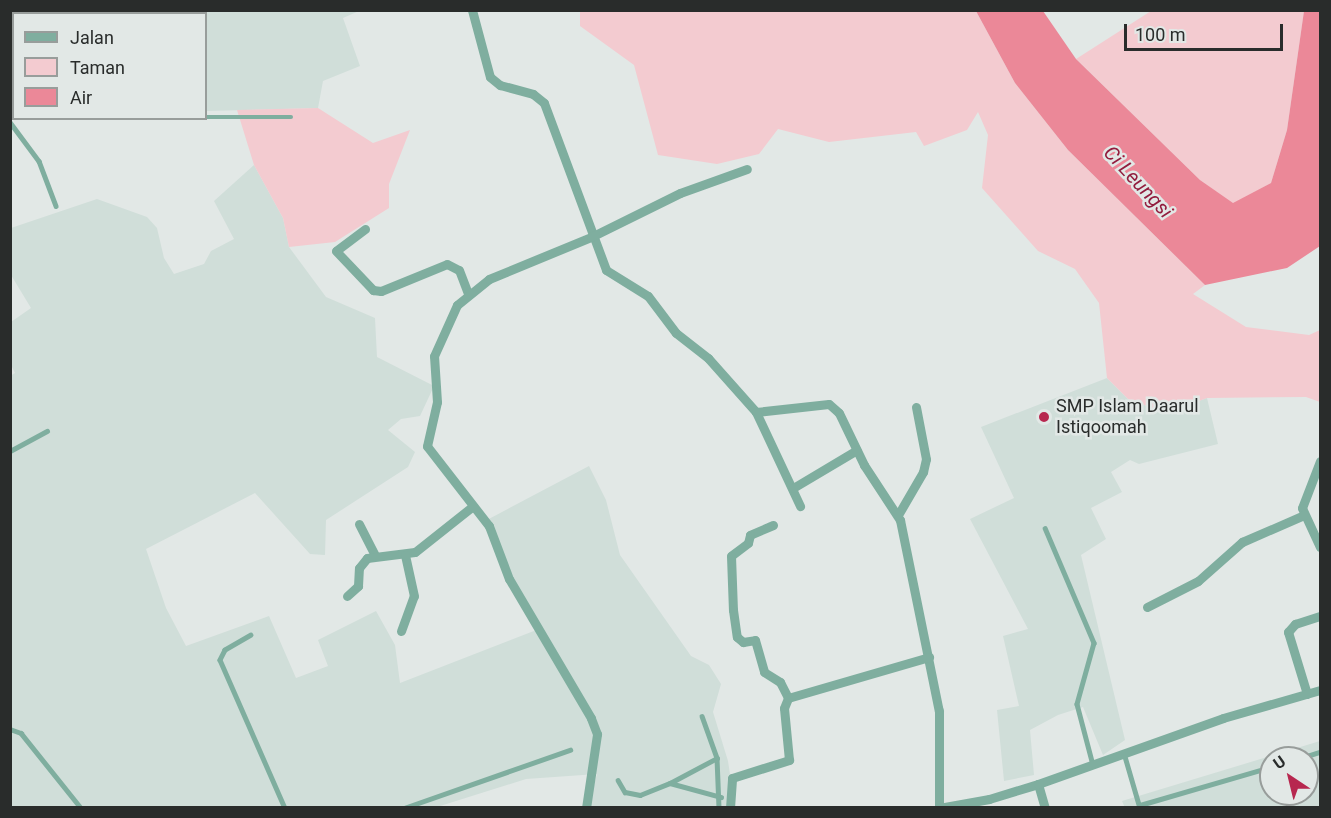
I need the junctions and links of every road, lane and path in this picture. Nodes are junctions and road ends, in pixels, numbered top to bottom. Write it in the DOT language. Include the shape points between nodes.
graph roads {
  1 [pos="472,10"];
  2 [pos="207,117"];
  3 [pos="291,117"];
  4 [pos="12,120"];
  5 [pos="747,169"];
  6 [pos="56,206"];
  7 [pos="365,229"];
  8 [pos="591,237"];
  9 [pos="468,294"];
  10 [pos="916,407"];
  11 [pos="756,412"];
  12 [pos="47,431"];
  13 [pos="857,450"];
  14 [pos="10,451"];
  15 [pos="1320,461"];
  16 [pos="793,488"];
  17 [pos="473,506"];
  18 [pos="800,506"];
  19 [pos="898,515"];
  20 [pos="1304,515"];
  21 [pos="359,524"];
  22 [pos="773,525"];
  23 [pos="1045,528"];
  24 [pos="1320,547"];
  25 [pos="374,554"];
  26 [pos="405,555"];
  27 [pos="347,596"];
  28 [pos="1147,607"];
  29 [pos="1320,616"];
  30 [pos="401,631"];
  31 [pos="251,635"];
  32 [pos="929,657"];
  33 [pos="1320,690"];
  34 [pos="1306,693"];
  35 [pos="788,698"];
  36 [pos="702,716"];
  37 [pos="10,729"];
  38 [pos="570,750"];
  39 [pos="1124,753"];
  40 [pos="717,758"];
  41 [pos="1093,765"];
  42 [pos="1259,771"];
  43 [pos="618,780"];
  44 [pos="670,783"];
  45 [pos="1038,784"];
  46 [pos="721,797"];
  47 [pos="990,803"];
  48 [pos="1140,806"];
  49 [pos="81,807"];
  50 [pos="285,807"];
  51 [pos="404,807"];
  52 [pos="586,807"];
  53 [pos="719,807"];
  54 [pos="730,807"];
  55 [pos="939,807"];
  56 [pos="1045,807"];
  1 -- 8 [label="street" via="490,76 500,86 534,94 544,103"];
  2 -- 3 [label="lane"];
  4 -- 6 [label="lane" via="39,161"];
  5 -- 8 [label="street" via="680,193"];
  7 -- 9 [label="street" via="336,251 373,290 381,291 447,264 459,270"];
  8 -- 9 [label="street" via="506,271"];
  8 -- 11 [label="street" via="606,270 648,296 675,333 708,358"];
  9 -- 17 [label="street" via="450,315 434,356 437,402 427,443"];
  10 -- 19 [label="street" via="926,459 923,472"];
  11 -- 13 [label="street" via="834,406"];
  11 -- 16 [label="street"];
  12 -- 14 [label="lane"];
  13 -- 16 [label="street"];
  13 -- 19 [label="street"];
  15 -- 20 [label="street" via="1304,500"];
  16 -- 18 [label="street"];
  17 -- 26 [label="street" via="428,544"];
  17 -- 52 [label="street" via="496,540 509,579 548,651 569,676 595,726 597,743"];
  19 -- 32 [label="street"];
  20 -- 24 [label="street"];
  20 -- 28 [label="street" via="1242,542 1198,581"];
  21 -- 25 [label="street"];
  22 -- 35 [label="street" via="750,535 748,543 731,556 733,610 737,638 743,642 755,640 764,672 780,682"];
  23 -- 41 [label="lane" via="1094,644 1077,704"];
  25 -- 26 [label="street"];
  25 -- 27 [label="street" via="362,562 358,586"];
  26 -- 30 [label="street" via="414,596 412,612"];
  29 -- 34 [label="street" via="1295,624 1288,632"];
  31 -- 50 [label="lane" via="225,650 220,660"];
  32 -- 35 [label="street"];
  32 -- 55 [label="street" via="939,711"];
  33 -- 34 [label="street"];
  34 -- 39 [label="street"];
  35 -- 54 [label="street" via="784,708 789,760 732,778"];
  36 -- 40 [label="lane"];
  37 -- 49 [label="lane" via="21,733"];
  38 -- 51 [label="lane"];
  39 -- 41 [label="street"];
  39 -- 48 [label="lane"];
  40 -- 44 [label="lane"];
  40 -- 46 [label="lane"];
  41 -- 45 [label="street"];
  42 -- 48 [label="lane"];
  43 -- 44 [label="lane" via="625,792 634,795"];
  44 -- 46 [label="lane"];
  45 -- 47 [label="street"];
  45 -- 56 [label="street"];
  46 -- 53 [label="lane"];
  47 -- 55 [label="street"];
}
